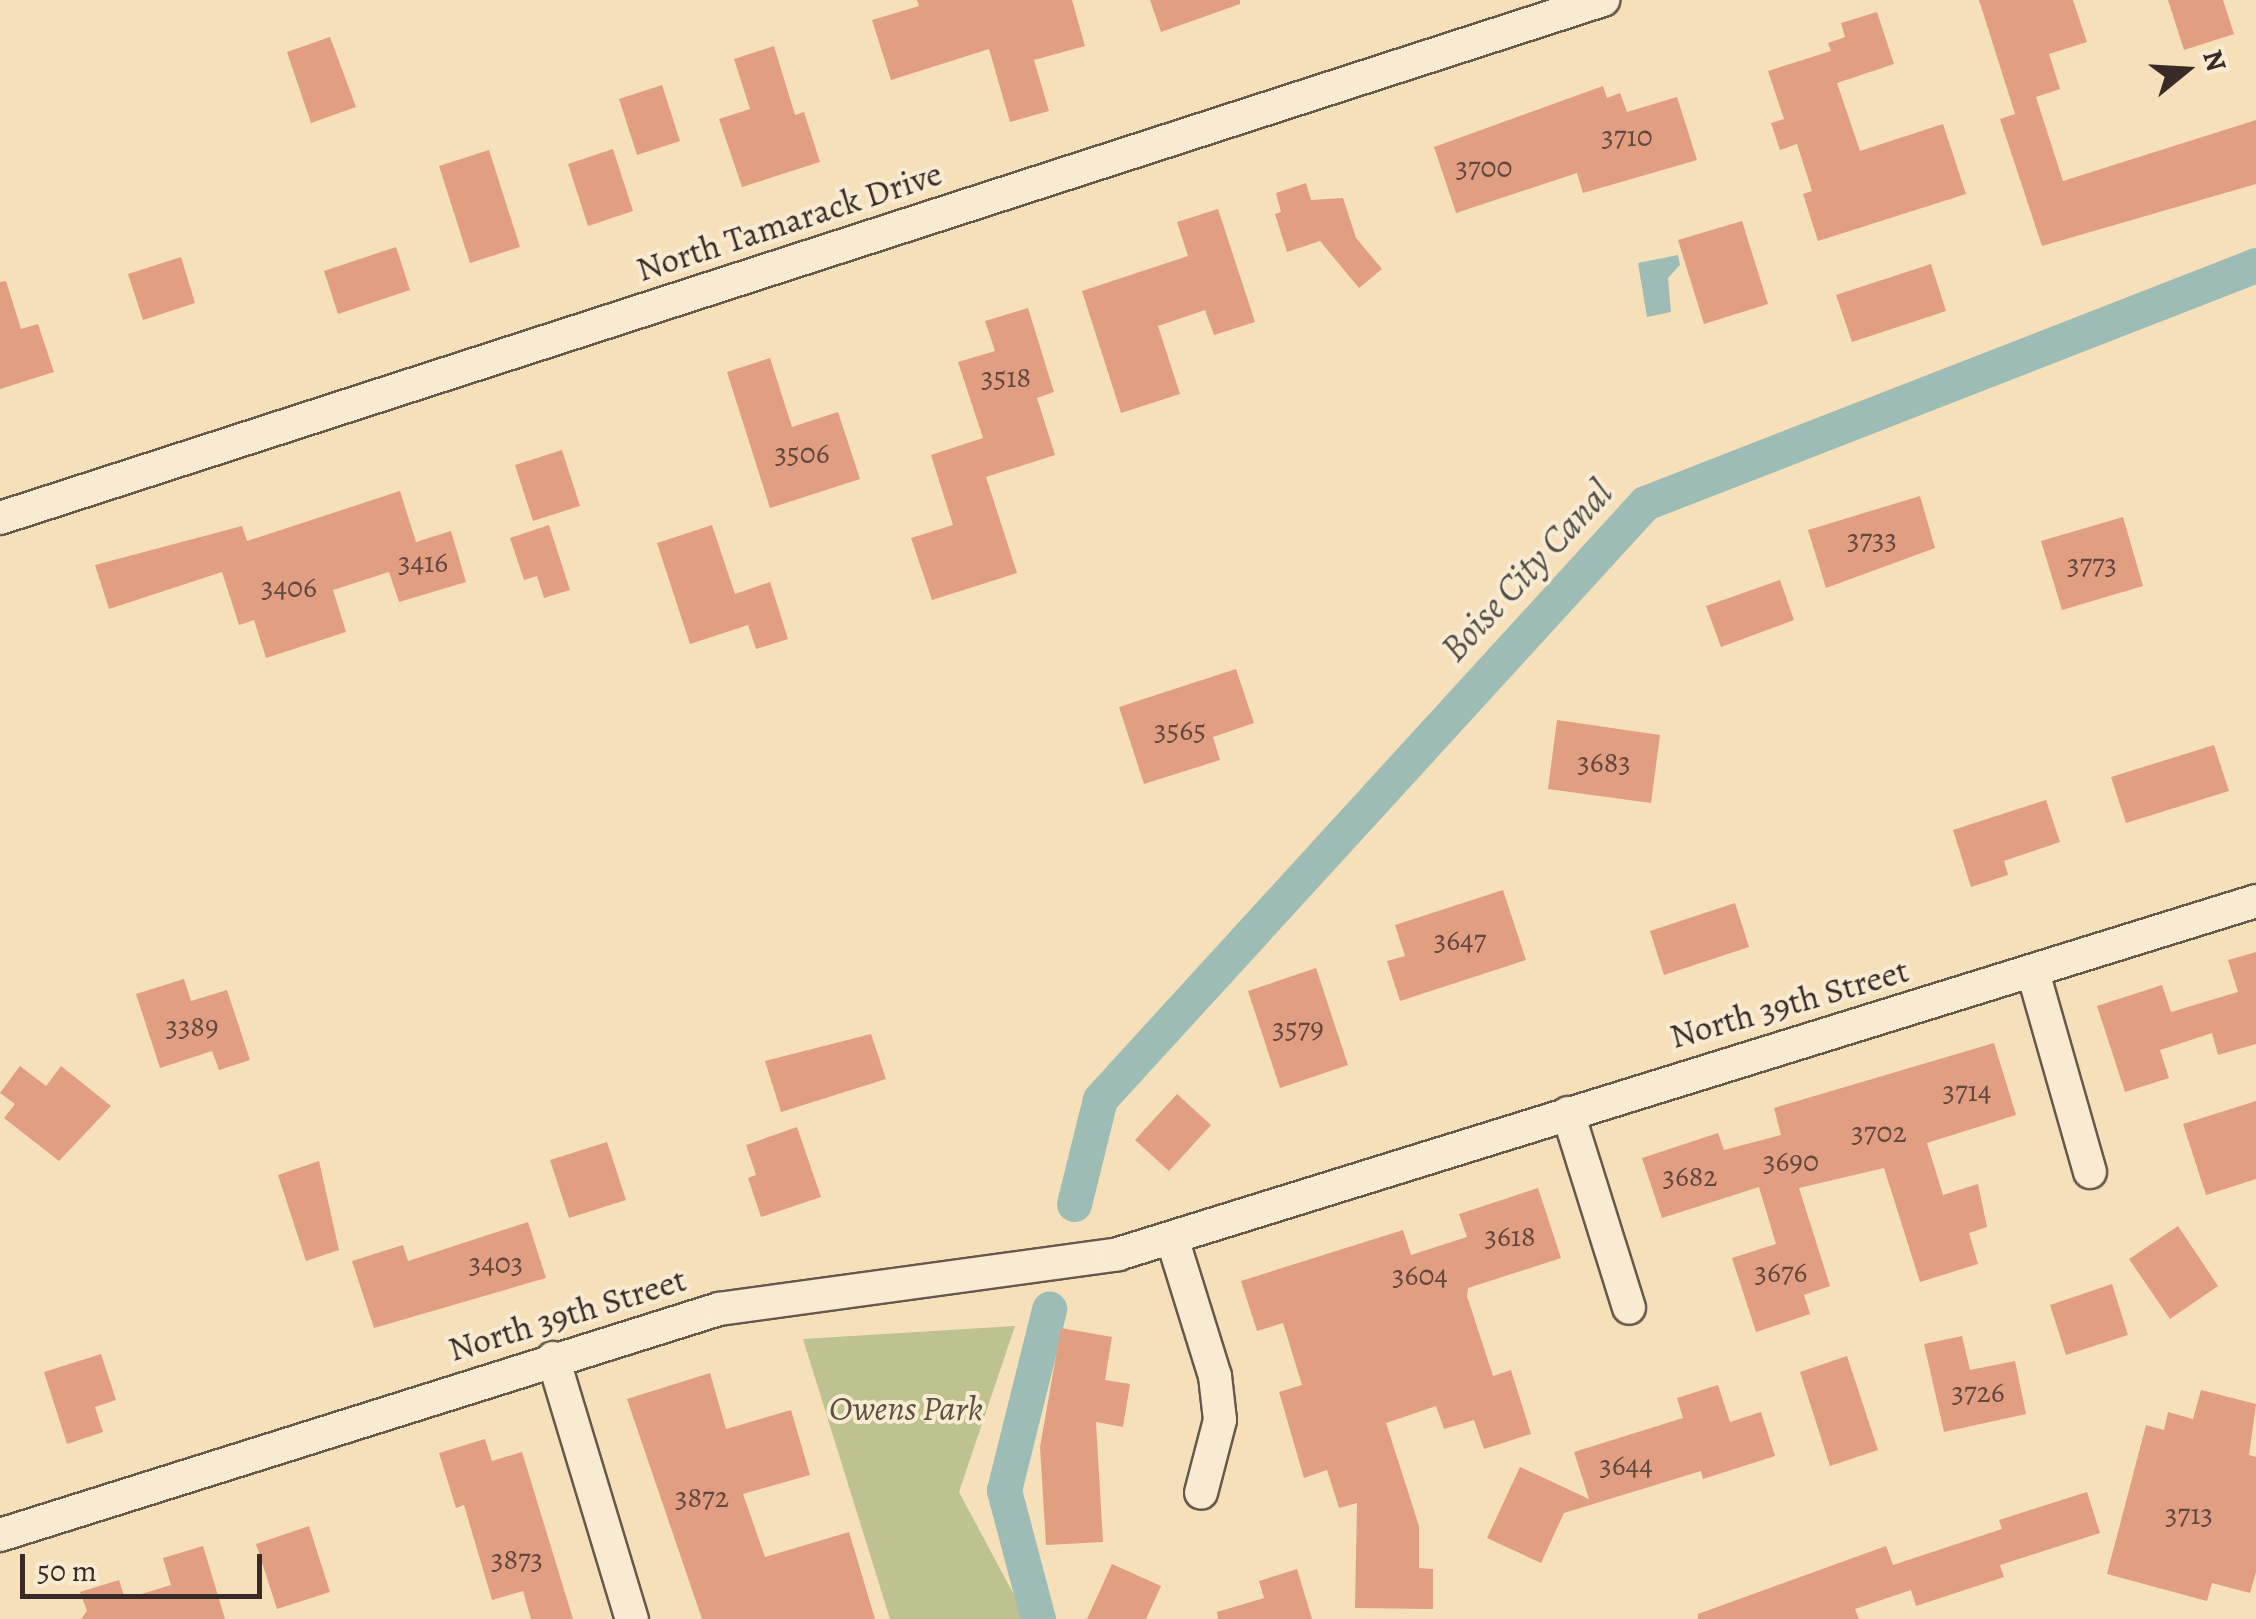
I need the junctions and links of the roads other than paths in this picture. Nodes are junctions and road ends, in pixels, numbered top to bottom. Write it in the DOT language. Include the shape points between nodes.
graph roads {
  1 [pos="1603,0"];
  2 [pos="0,518"];
  3 [pos="2256,901"];
  4 [pos="2033,972"];
  5 [pos="1568,1113"];
  6 [pos="2090,1172"];
  7 [pos="1172,1238"];
  8 [pos="1629,1308"];
  9 [pos="553,1358"];
  10 [pos="1200,1493"];
  11 [pos="0,1535"];
  12 [pos="632,1619"];
  1 -- 2 [label="street, North Tamarack Drive"];
  3 -- 4 [label="street, North 39th Street"];
  4 -- 5 [label="street, North 39th Street"];
  4 -- 6 [label="street"];
  5 -- 7 [label="street, North 39th Street"];
  5 -- 8 [label="street"];
  7 -- 9 [label="street, North 39th Street" via="1037,1268 719,1310"];
  7 -- 10 [label="street" via="1217,1390 1220,1420"];
  9 -- 11 [label="street, North 39th Street"];
  9 -- 12 [label="street"];
}
